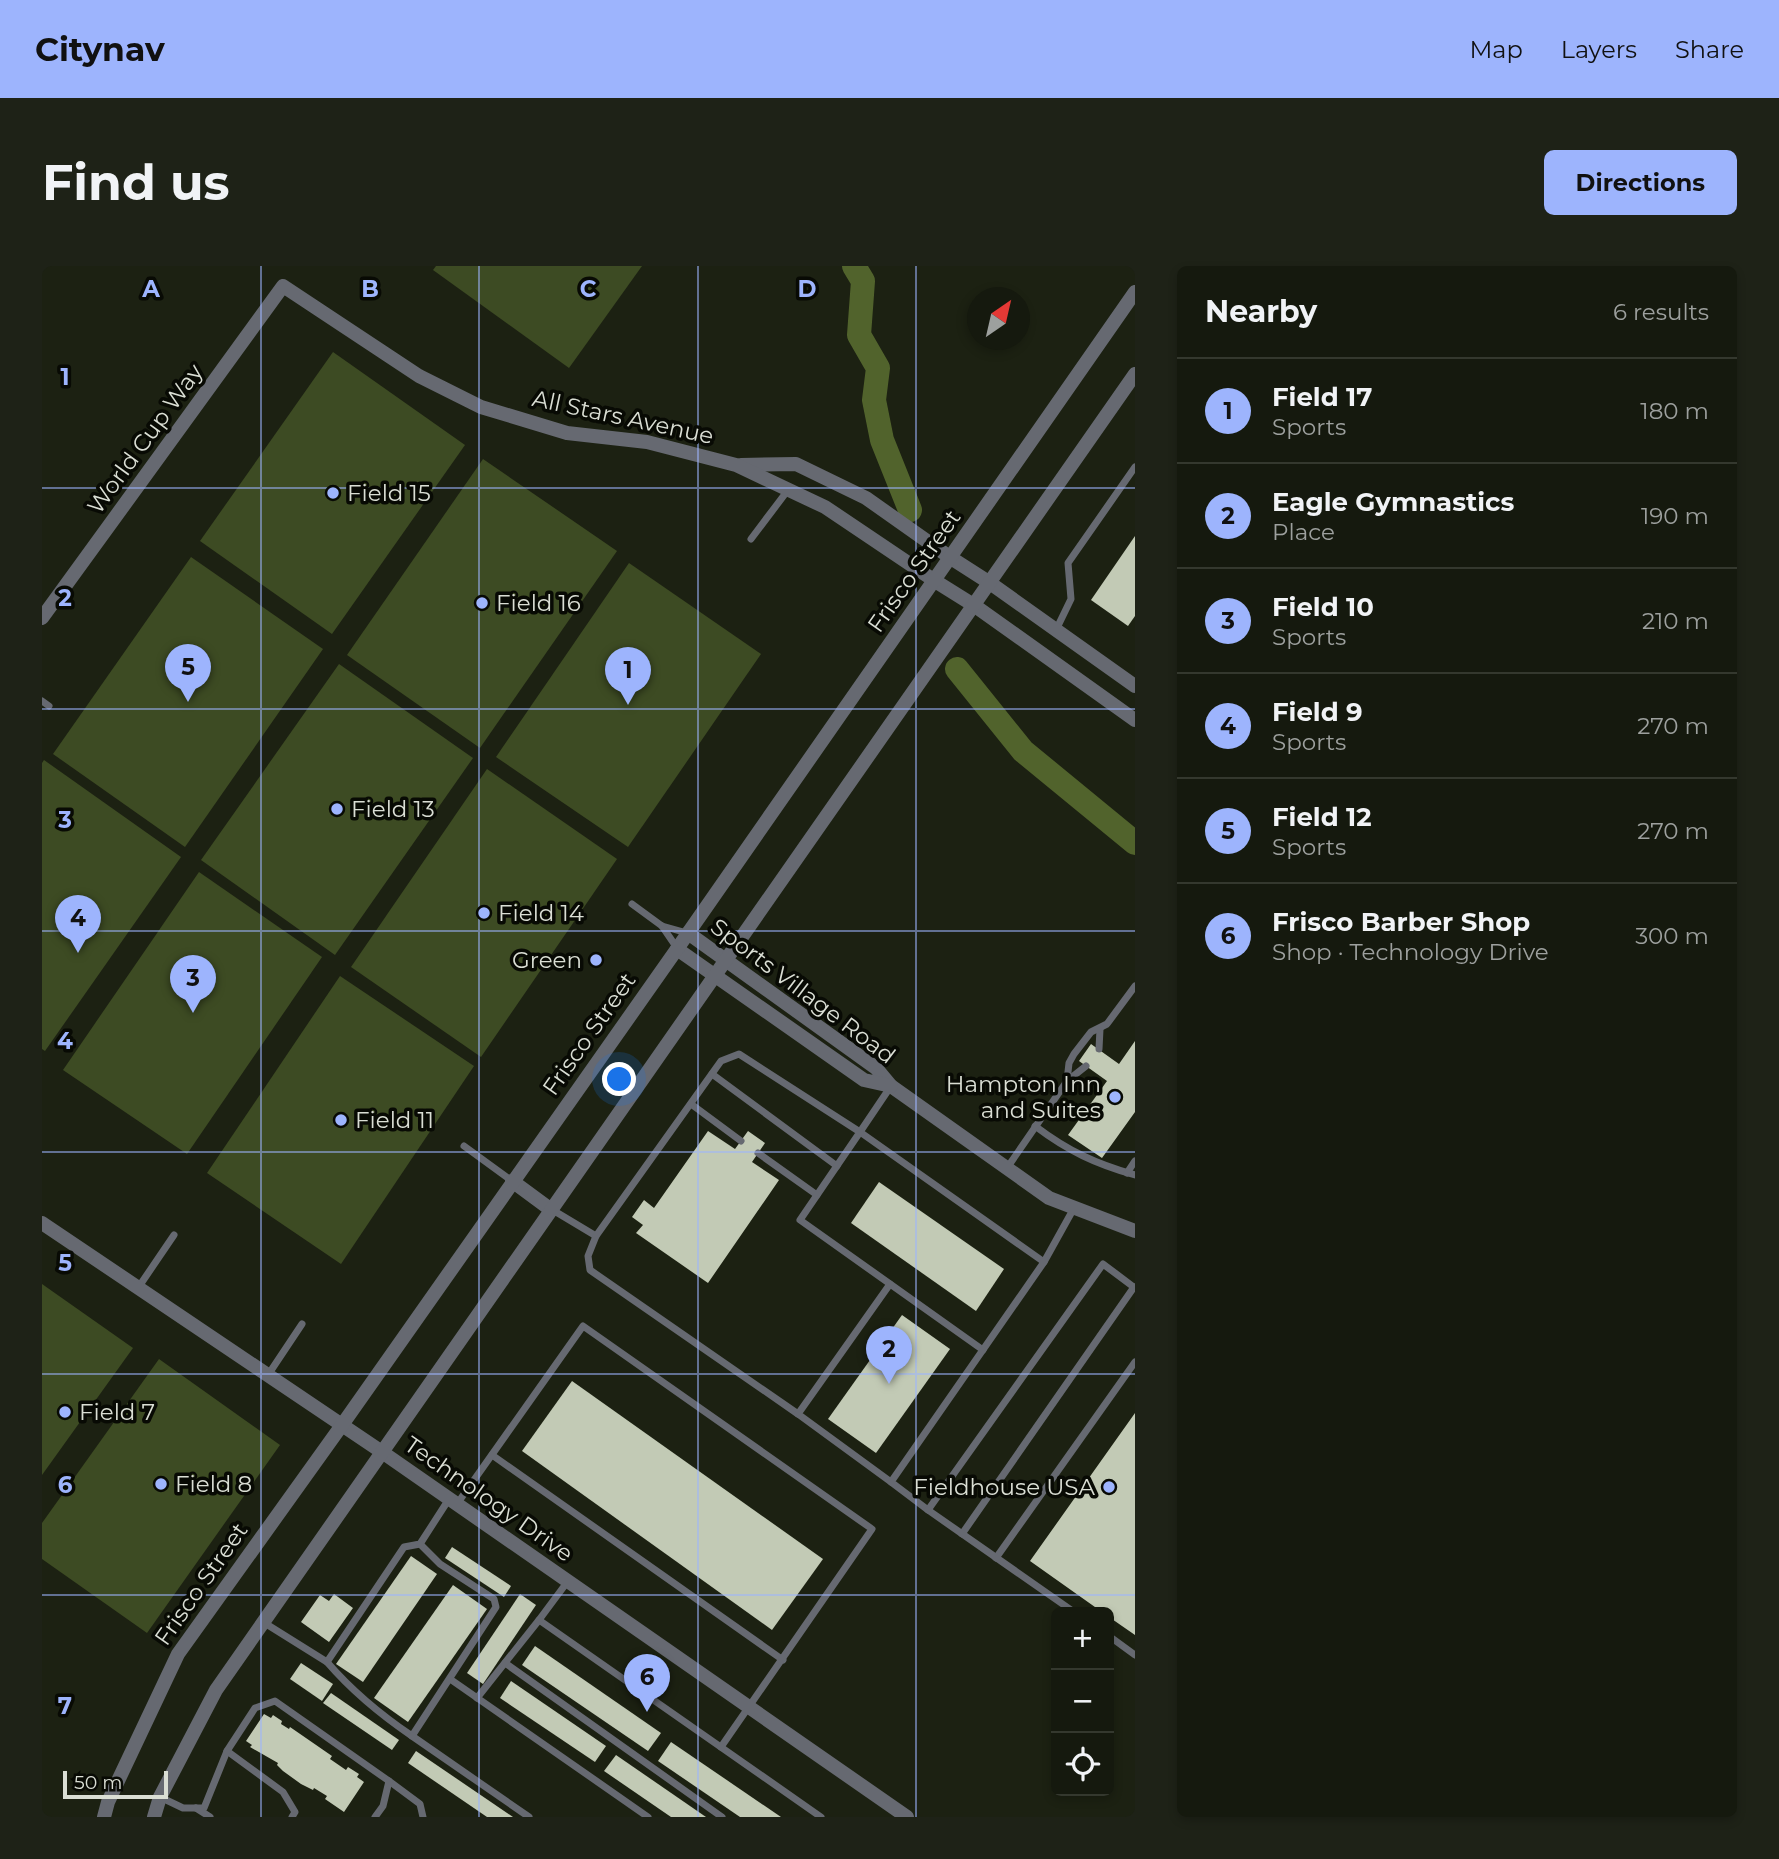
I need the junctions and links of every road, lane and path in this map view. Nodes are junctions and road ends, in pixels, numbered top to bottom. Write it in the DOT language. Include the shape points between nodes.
graph roads {
  1 [pos="283,286"];
  2 [pos="1135,292"];
  3 [pos="1135,374"];
  4 [pos="737,465"];
  5 [pos="1135,467"];
  6 [pos="788,489"];
  7 [pos="751,539"];
  8 [pos="951,558"];
  9 [pos="935,582"];
  10 [pos="990,583"];
  11 [pos="975,606"];
  12 [pos="42,618"];
  13 [pos="1056,630"];
  14 [pos="1135,686"];
  15 [pos="1135,720"];
  16 [pos="632,904"];
  17 [pos="662,926"];
  18 [pos="688,933"];
  19 [pos="677,949"];
  20 [pos="726,960"];
  21 [pos="716,975"];
  22 [pos="1135,986"];
  23 [pos="1100,1029"];
  24 [pos="1099,1049"];
  25 [pos="1086,1066"];
  26 [pos="712,1074"];
  27 [pos="1067,1081"];
  28 [pos="891,1086"];
  29 [pos="691,1104"];
  30 [pos="1035,1126"];
  31 [pos="860,1132"];
  32 [pos="741,1140"];
  33 [pos="464,1146"];
  34 [pos="758,1153"];
  35 [pos="1135,1161"];
  36 [pos="837,1166"];
  37 [pos="1007,1168"];
  38 [pos="1131,1174"];
  39 [pos="512,1181"];
  40 [pos="817,1195"];
  41 [pos="1074,1208"];
  42 [pos="550,1209"];
  43 [pos="42,1223"];
  44 [pos="1135,1231"];
  45 [pos="174,1235"];
  46 [pos="596,1236"];
  47 [pos="1044,1262"];
  48 [pos="890,1284"];
  49 [pos="138,1287"];
  50 [pos="1135,1287"];
  51 [pos="302,1324"];
  52 [pos="983,1350"];
  53 [pos="1135,1362"];
  54 [pos="268,1375"];
  55 [pos="798,1414"];
  56 [pos="342,1425"];
  57 [pos="382,1452"];
  58 [pos="492,1455"];
  59 [pos="891,1482"];
  60 [pos="453,1501"];
  61 [pos="928,1510"];
  62 [pos="962,1534"];
  63 [pos="420,1544"];
  64 [pos="996,1558"];
  65 [pos="568,1581"];
  66 [pos="1067,1607"];
  67 [pos="539,1620"];
  68 [pos="263,1622"];
  69 [pos="1114,1640"];
  70 [pos="1135,1655"];
  71 [pos="783,1660"];
  72 [pos="327,1662"];
  73 [pos="505,1663"];
  74 [pos="450,1679"];
  75 [pos="477,1698"];
  76 [pos="750,1709"];
  77 [pos="412,1736"];
  78 [pos="721,1747"];
  79 [pos="227,1751"];
  80 [pos="388,1781"];
  81 [pos="160,1797"];
  82 [pos="196,1808"];
  83 [pos="104,1817"];
  84 [pos="154,1817"];
  85 [pos="210,1817"];
  86 [pos="292,1817"];
  87 [pos="375,1817"];
  88 [pos="423,1817"];
  89 [pos="529,1817"];
  90 [pos="648,1817"];
  91 [pos="722,1817"];
  92 [pos="821,1817"];
  93 [pos="907,1817"];
  1 -- 4 [label="street, All Stars Avenue" via="419,376 481,407 567,433 647,442"];
  1 -- 12 [label="street, World Cup Way"];
  2 -- 8 [label="street, Frisco Street"];
  3 -- 10 [label="street"];
  4 -- 6 [label="street, All Stars Avenue"];
  4 -- 8 [label="street, All Stars Avenue" via="796,464 866,498"];
  5 -- 13 [label="lane" via="1068,563 1071,599"];
  6 -- 7 [label="lane"];
  6 -- 9 [label="street, All Stars Avenue" via="825,508"];
  8 -- 9 [label="street, Frisco Street"];
  8 -- 10 [label="street, All Stars Avenue"];
  9 -- 11 [label="street, All Stars Avenue"];
  9 -- 18 [label="street, Frisco Street"];
  10 -- 11 [label="street"];
  10 -- 13 [label="street, All Stars Avenue"];
  11 -- 15 [label="street, All Stars Avenue"];
  11 -- 20 [label="street"];
  13 -- 14 [label="street, All Stars Avenue"];
  16 -- 17 [label="lane"];
  17 -- 18 [label="lane"];
  17 -- 19 [label="lane"];
  18 -- 19 [label="street, Frisco Street"];
  18 -- 20 [label="street, Sports Village Road"];
  19 -- 21 [label="street, Sports Village Road"];
  19 -- 39 [label="street, Frisco Street"];
  20 -- 21 [label="street"];
  20 -- 28 [label="street, Sports Village Road" via="876,1068"];
  21 -- 28 [label="street, Sports Village Road" via="864,1080"];
  21 -- 42 [label="street"];
  22 -- 23 [label="lane"];
  23 -- 24 [label="lane"];
  23 -- 27 [label="lane" via="1091,1032 1074,1054"];
  25 -- 27 [label="lane"];
  26 -- 29 [label="lane"];
  26 -- 31 [label="lane" via="722,1061 739,1054"];
  26 -- 36 [label="lane"];
  27 -- 30 [label="lane"];
  28 -- 31 [label="lane"];
  28 -- 37 [label="street, Sports Village Road"];
  29 -- 32 [label="lane"];
  29 -- 46 [label="lane"];
  30 -- 37 [label="lane"];
  30 -- 38 [label="lane" via="1072,1152"];
  31 -- 36 [label="lane"];
  31 -- 47 [label="lane"];
  33 -- 39 [label="lane"];
  34 -- 40 [label="lane"];
  35 -- 38 [label="lane"];
  36 -- 40 [label="lane"];
  37 -- 41 [label="street, Sports Village Road" via="1049,1198"];
  39 -- 42 [label="street"];
  39 -- 56 [label="street, Frisco Street"];
  40 -- 48 [label="lane" via="800,1220"];
  41 -- 44 [label="street, Sports Village Road"];
  41 -- 47 [label="lane"];
  42 -- 46 [label="lane"];
  42 -- 57 [label="street"];
  43 -- 49 [label="street, Technology Drive"];
  45 -- 49 [label="lane"];
  46 -- 55 [label="lane" via="588,1256 590,1270"];
  47 -- 52 [label="lane"];
  48 -- 52 [label="lane"];
  48 -- 55 [label="lane"];
  49 -- 54 [label="street, Technology Drive"];
  50 -- 61 [label="lane" via="1103,1264"];
  50 -- 62 [label="lane"];
  51 -- 54 [label="lane"];
  52 -- 59 [label="lane"];
  53 -- 64 [label="lane"];
  54 -- 56 [label="street, Technology Drive"];
  55 -- 59 [label="lane"];
  56 -- 57 [label="street, Technology Drive"];
  56 -- 83 [label="street, Frisco Street" via="178,1654"];
  57 -- 60 [label="street, Technology Drive"];
  57 -- 68 [label="street"];
  58 -- 60 [label="lane"];
  58 -- 71 [label="lane"];
  58 -- 71 [label="lane" via="583,1326 872,1529"];
  59 -- 61 [label="lane"];
  60 -- 63 [label="lane"];
  60 -- 65 [label="street, Technology Drive"];
  61 -- 62 [label="lane"];
  62 -- 64 [label="lane"];
  63 -- 72 [label="lane" via="404,1547"];
  63 -- 74 [label="lane" via="440,1564 494,1599 496,1607"];
  64 -- 66 [label="lane"];
  65 -- 67 [label="lane"];
  65 -- 76 [label="street, Technology Drive"];
  67 -- 73 [label="lane"];
  67 -- 78 [label="lane"];
  68 -- 72 [label="lane"];
  68 -- 81 [label="street" via="216,1690"];
  69 -- 70 [label="lane"];
  71 -- 76 [label="lane"];
  72 -- 77 [label="lane" via="373,1708"];
  73 -- 75 [label="lane"];
  73 -- 91 [label="lane"];
  74 -- 75 [label="lane"];
  74 -- 77 [label="lane"];
  75 -- 90 [label="lane"];
  76 -- 78 [label="lane"];
  76 -- 93 [label="street, Technology Drive"];
  77 -- 89 [label="lane"];
  78 -- 92 [label="lane"];
  79 -- 80 [label="lane" via="255,1708 275,1701"];
  79 -- 82 [label="lane" via="204,1808"];
  79 -- 86 [label="lane" via="283,1792 295,1812"];
  80 -- 87 [label="lane" via="383,1806"];
  80 -- 88 [label="lane" via="421,1804"];
  81 -- 82 [label="lane" via="183,1808"];
  81 -- 84 [label="street"];
  82 -- 85 [label="lane"];
}
